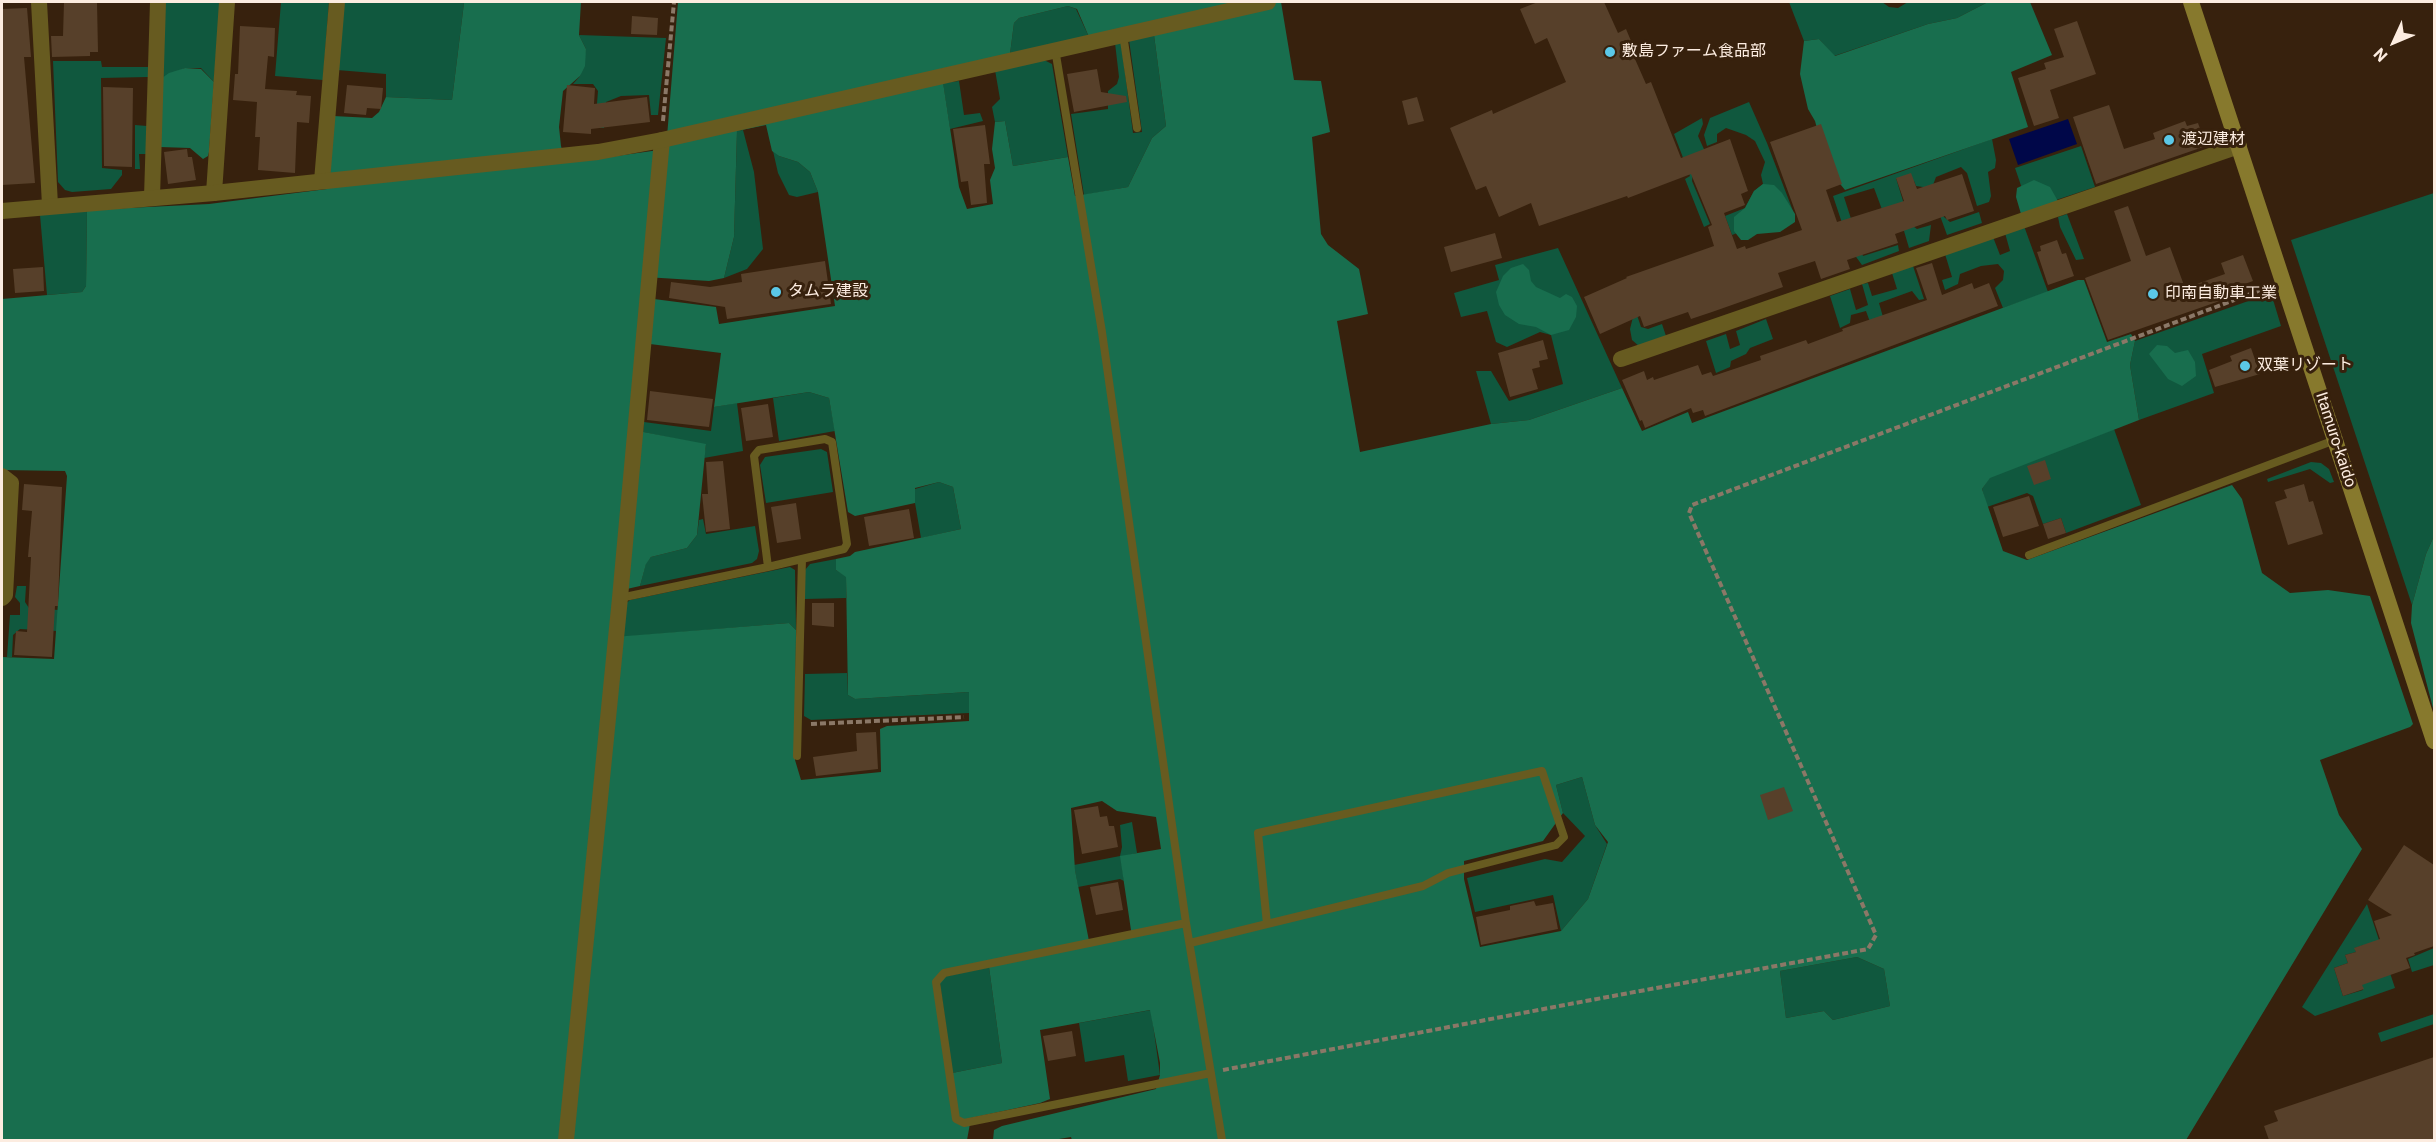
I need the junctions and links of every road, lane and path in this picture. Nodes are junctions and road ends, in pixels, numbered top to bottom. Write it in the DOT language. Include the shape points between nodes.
graph roads {
  1 [pos="39,2"];
  2 [pos="158,2"];
  3 [pos="227,2"];
  4 [pos="337,2"];
  5 [pos="674,2"];
  6 [pos="1268,2"];
  7 [pos="2191,2"];
  8 [pos="1123,33"];
  9 [pos="1055,49"];
  10 [pos="1137,128"];
  11 [pos="662,140"];
  12 [pos="2239,146"];
  13 [pos="322,181"];
  14 [pos="214,193"];
  15 [pos="152,197"];
  16 [pos="50,205"];
  17 [pos="2,211"];
  18 [pos="2284,282"];
  19 [pos="1621,359"];
  20 [pos="2335,440"];
  21 [pos="2,476"];
  22 [pos="2029,555"];
  23 [pos="802,559"];
  24 [pos="768,567"];
  25 [pos="2,598"];
  26 [pos="620,598"];
  27 [pos="964,717"];
  28 [pos="798,725"];
  29 [pos="2434,741"];
  30 [pos="797,756"];
  31 [pos="1186,923"];
  32 [pos="1267,924"];
  33 [pos="1190,943"];
  34 [pos="1211,1073"];
  35 [pos="566,1140"];
  36 [pos="1222,1140"];
  1 -- 16 [label="street"];
  2 -- 15 [label="street"];
  3 -- 14 [label="street"];
  4 -- 13 [label="street"];
  5 -- 11 [label="path"];
  6 -- 8 [label="street"];
  7 -- 12 [label="main road, Itamuro-kaido"];
  8 -- 9 [label="street"];
  8 -- 10 [label="lane"];
  9 -- 11 [label="street"];
  9 -- 31 [label="lane" via="1102,332"];
  11 -- 13 [label="street" via="598,152"];
  11 -- 26 [label="street"];
  12 -- 18 [label="main road, Itamuro-kaido"];
  12 -- 19 [label="street"];
  13 -- 14 [label="street"];
  14 -- 15 [label="street"];
  15 -- 16 [label="street"];
  16 -- 17 [label="street"];
  18 -- 20 [label="main road, Itamuro-kaido"];
  18 -- 34 [label="path" via="1692,505 1689,513 1876,935 1868,949"];
  20 -- 22 [label="lane"];
  20 -- 29 [label="main road, Itamuro-kaido"];
  21 -- 25 [label="street" via="11,483"];
  23 -- 24 [label="lane"];
  23 -- 24 [label="lane" via="844,549 847,544 832,442 825,439 759,450 754,456"];
  23 -- 28 [label="lane"];
  24 -- 26 [label="lane"];
  26 -- 35 [label="street"];
  27 -- 28 [label="path"];
  28 -- 30 [label="lane"];
  31 -- 33 [label="lane"];
  31 -- 34 [label="lane" via="944,973 936,982 956,1119 964,1123"];
  32 -- 32 [label="lane" via="1424,886 1448,873 1556,845 1564,837 1542,771 1258,833"];
  32 -- 33 [label="lane"];
  33 -- 34 [label="lane"];
  34 -- 36 [label="lane"];
}
